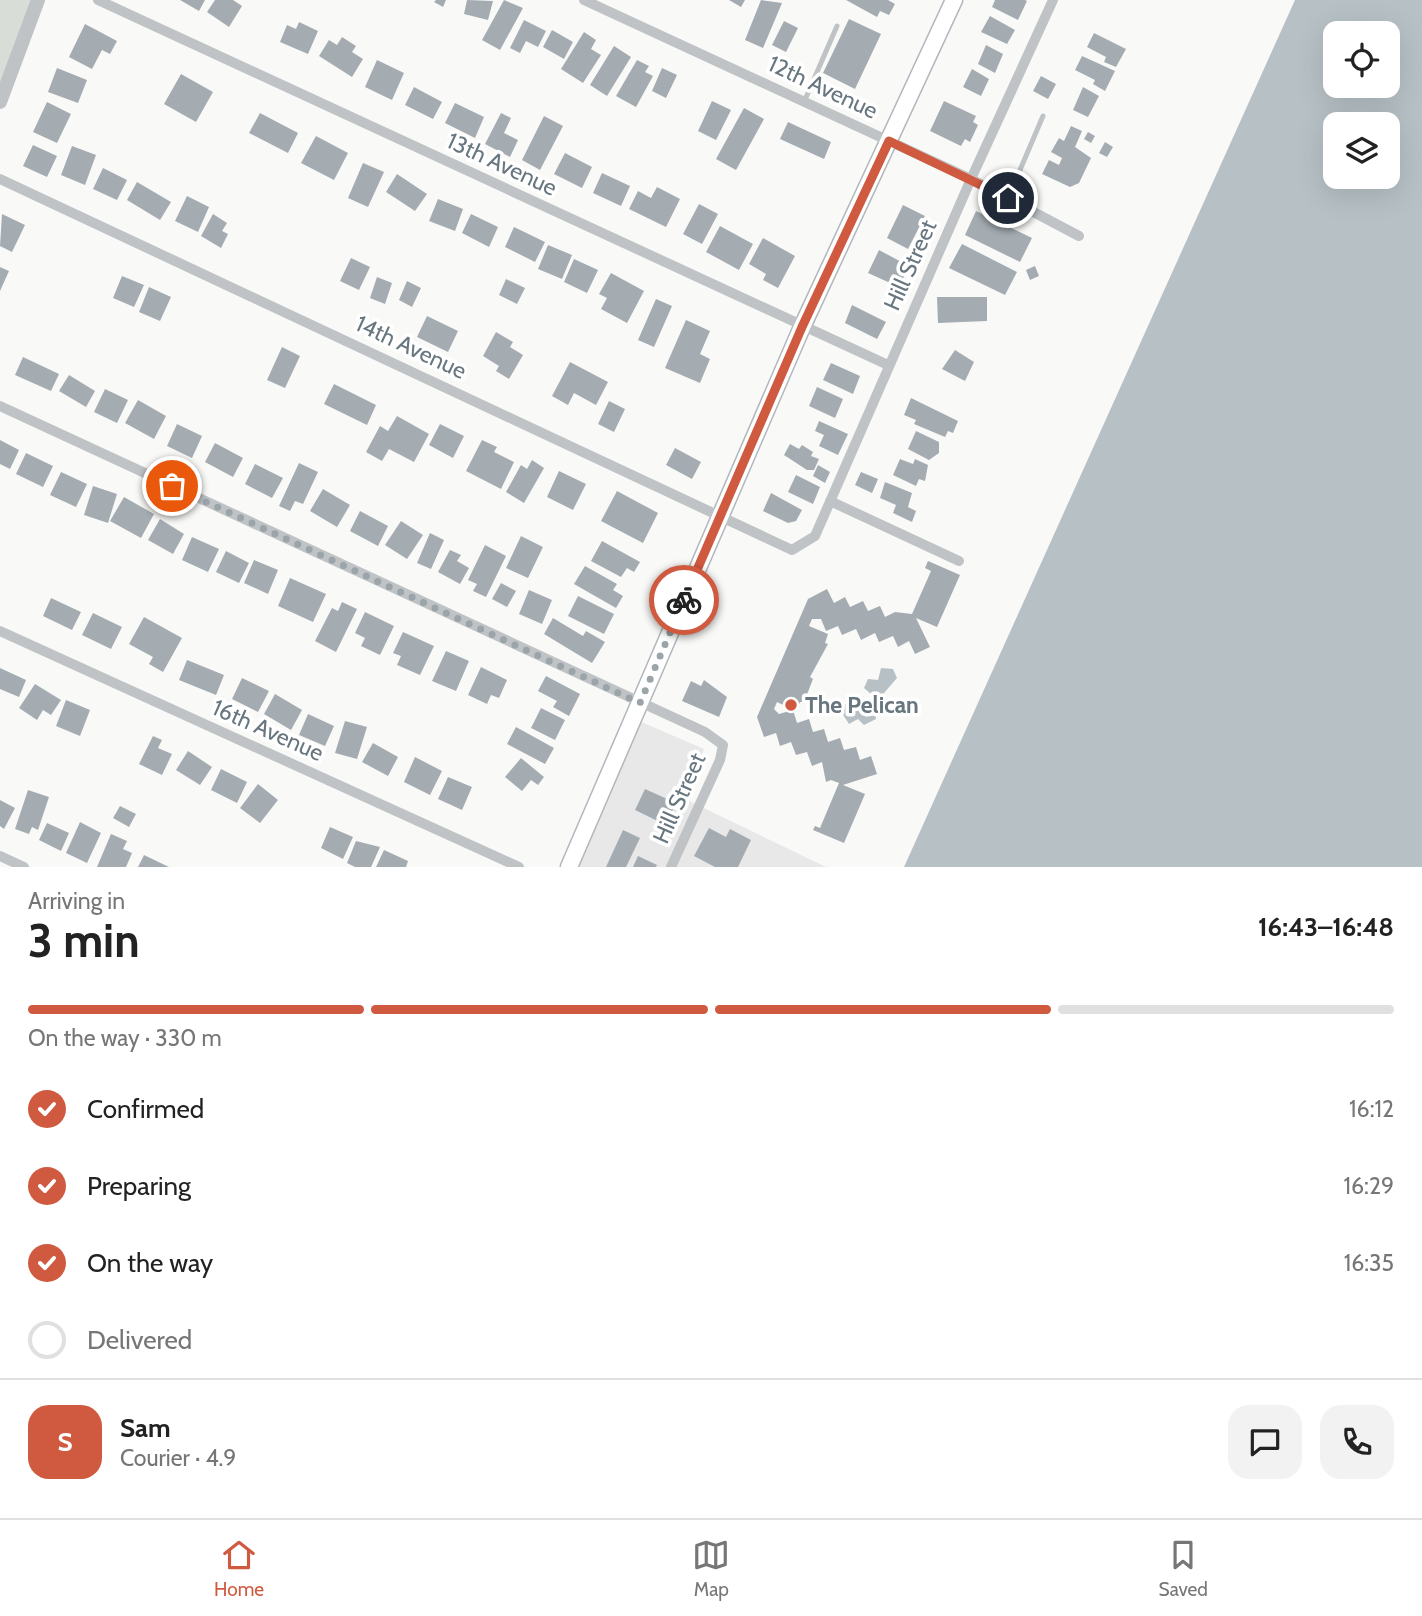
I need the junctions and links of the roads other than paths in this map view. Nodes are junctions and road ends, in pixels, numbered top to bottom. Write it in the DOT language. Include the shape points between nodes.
graph roads {
  1 [pos="38,0"];
  2 [pos="98,0"];
  3 [pos="584,0"];
  4 [pos="954,0"];
  5 [pos="1053,0"];
  6 [pos="837,26"];
  7 [pos="0,102"];
  8 [pos="804,102"];
  9 [pos="1044,116"];
  10 [pos="889,141"];
  11 [pos="0,178"];
  12 [pos="971,179"];
  13 [pos="1008,198"];
  14 [pos="1079,236"];
  15 [pos="802,327"];
  16 [pos="888,365"];
  17 [pos="0,406"];
  18 [pos="830,501"];
  19 [pos="721,515"];
  20 [pos="804,545"];
  21 [pos="959,561"];
  22 [pos="0,631"];
  23 [pos="640,703"];
  24 [pos="0,856"];
  25 [pos="24,867"];
  26 [pos="520,867"];
  27 [pos="569,867"];
  28 [pos="671,867"];
  1 -- 7 [label="street"];
  2 -- 15 [label="street, 13th Avenue"];
  3 -- 8 [label="street, 12th Avenue"];
  4 -- 10 [label="main road"];
  5 -- 12 [label="street, Hill Street"];
  6 -- 8 [label="lane"];
  8 -- 10 [label="street, 12th Avenue"];
  9 -- 13 [label="lane"];
  10 -- 12 [label="street, 12th Avenue"];
  10 -- 15 [label="main road"];
  11 -- 19 [label="street, 14th Avenue"];
  12 -- 13 [label="street, 12th Avenue"];
  12 -- 16 [label="street, Hill Street"];
  13 -- 14 [label="street, 12th Avenue"];
  15 -- 16 [label="street, 13th Avenue"];
  15 -- 19 [label="main road"];
  16 -- 18 [label="street, Hill Street"];
  17 -- 23 [label="street"];
  18 -- 20 [label="street, Hill Street" via="815,536"];
  18 -- 21 [label="street"];
  19 -- 20 [label="street, 14th Avenue" via="792,550"];
  19 -- 23 [label="main road"];
  22 -- 26 [label="street, 16th Avenue"];
  23 -- 27 [label="main road"];
  23 -- 28 [label="street, Hill Street" via="723,745"];
  24 -- 25 [label="street"];
}
